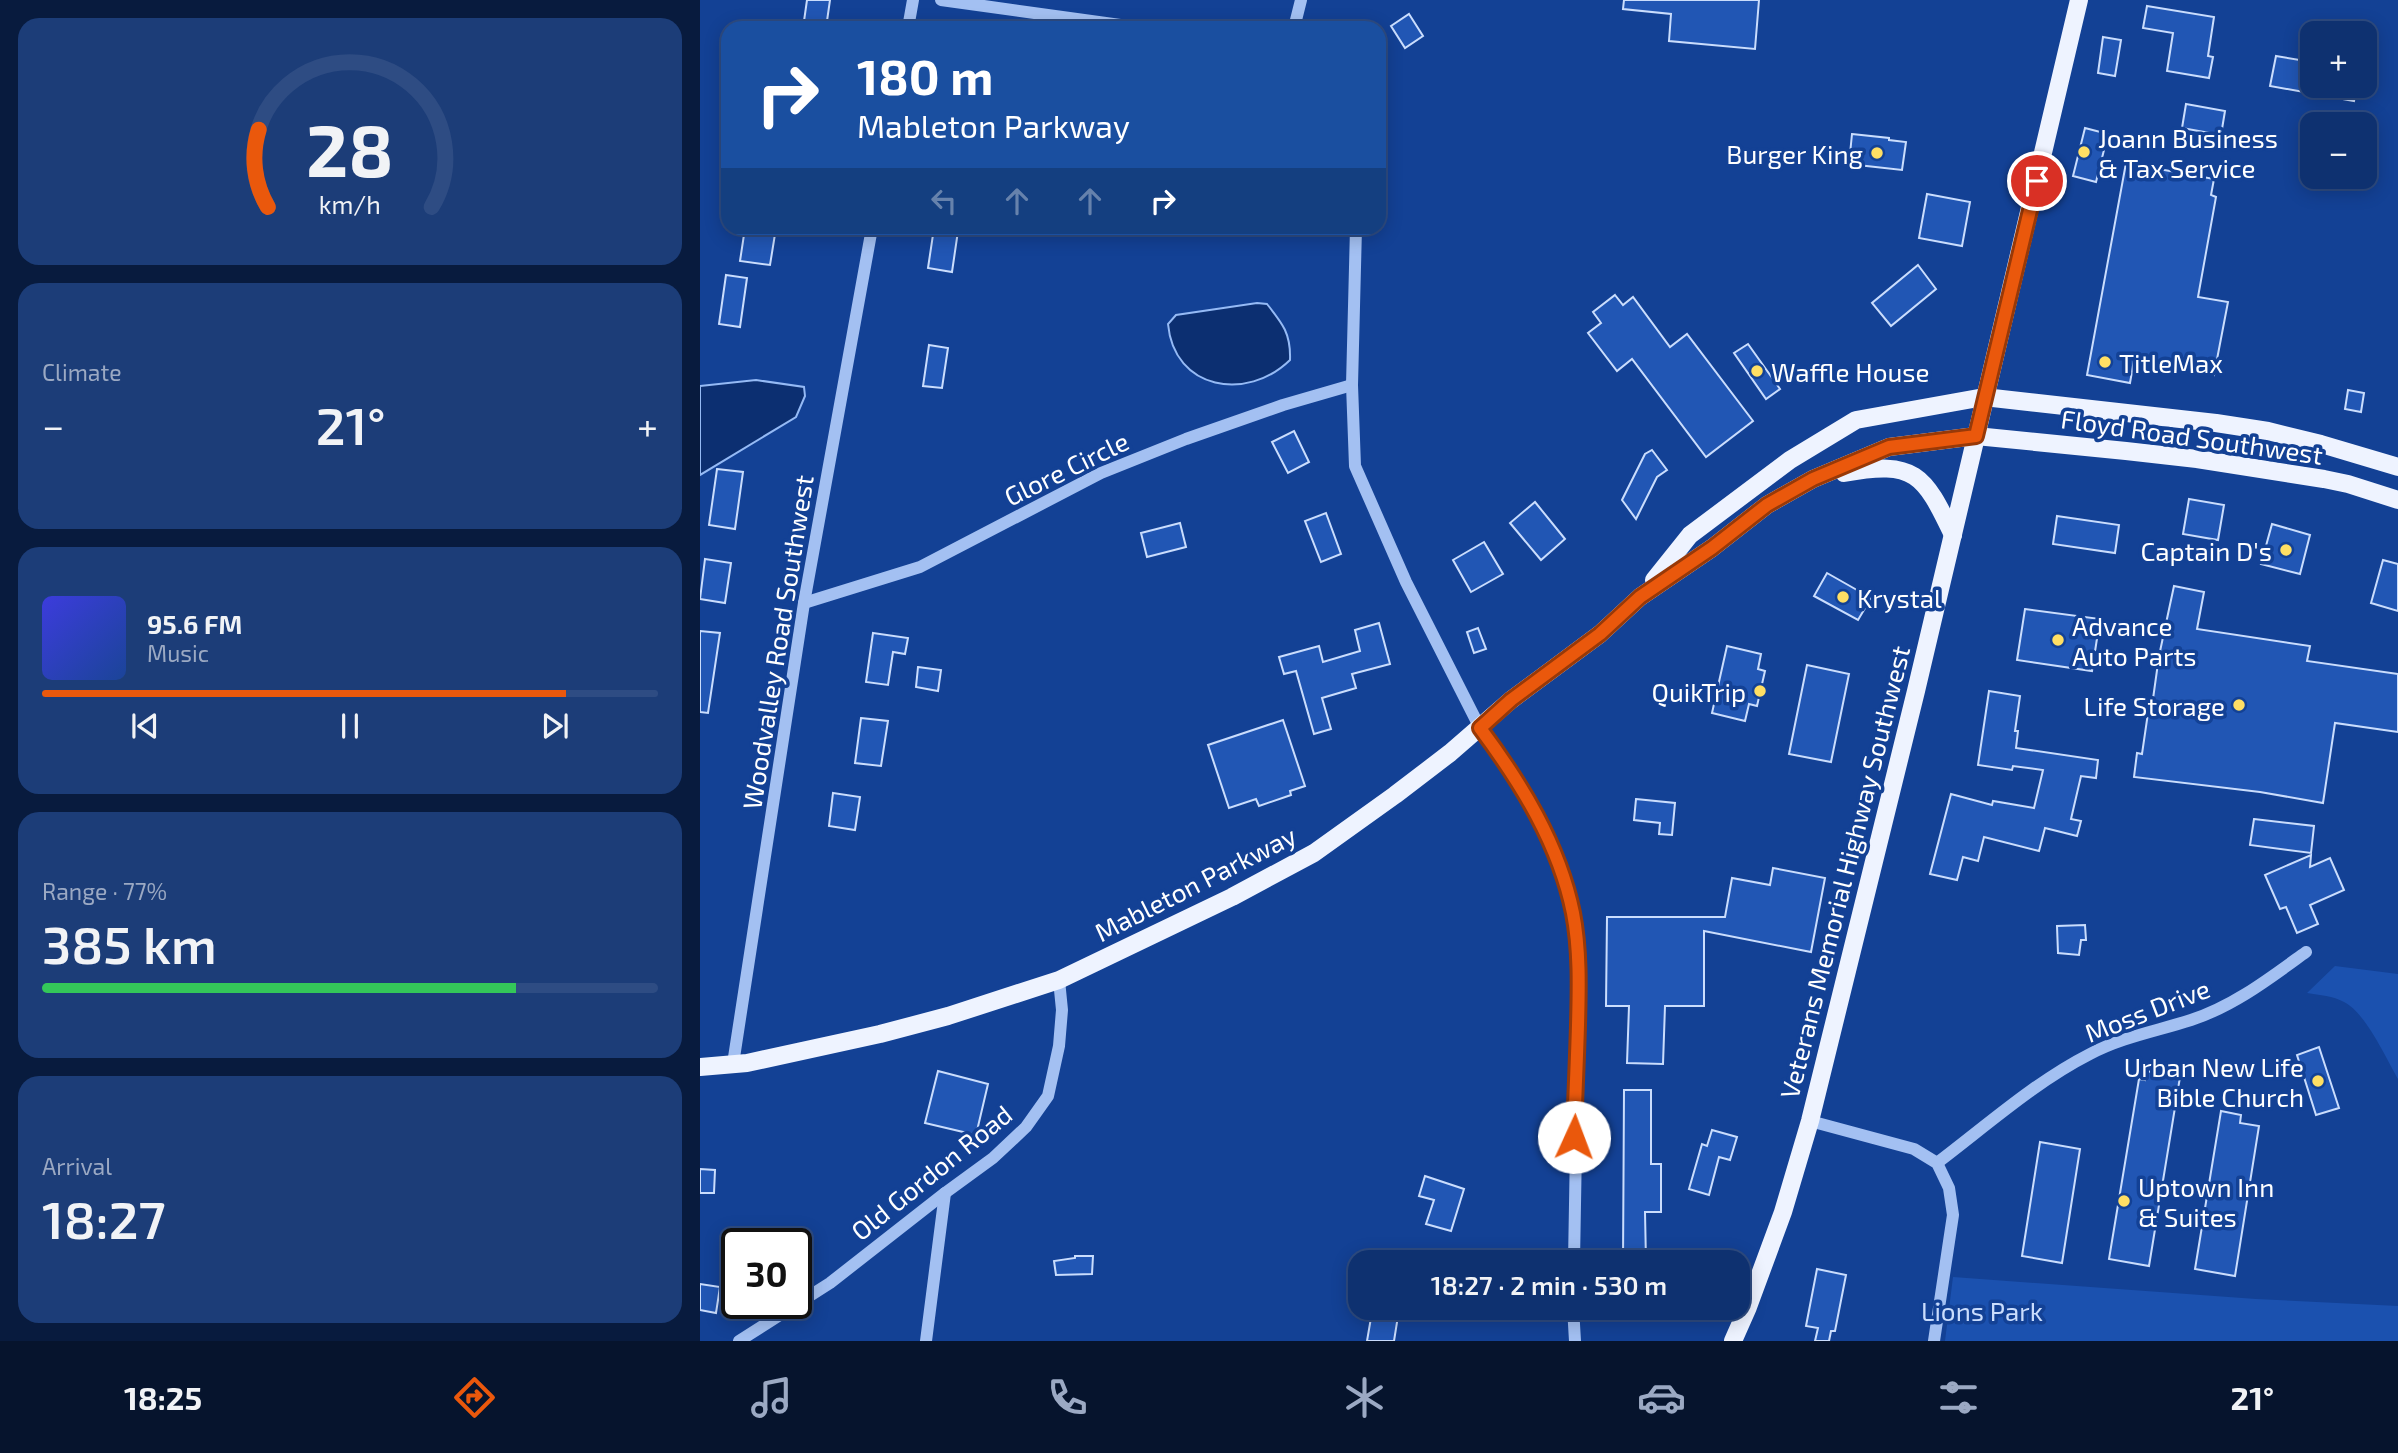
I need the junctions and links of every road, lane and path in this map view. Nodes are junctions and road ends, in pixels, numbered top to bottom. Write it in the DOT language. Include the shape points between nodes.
graph roads {
  1 [pos="913,0"];
  2 [pos="941,0"];
  3 [pos="1301,0"];
  4 [pos="2080,0"];
  5 [pos="909,21"];
  6 [pos="1092,21"];
  7 [pos="1296,21"];
  8 [pos="871,235"];
  9 [pos="1356,235"];
  10 [pos="1352,385"];
  11 [pos="1984,397"];
  12 [pos="1976,436"];
  13 [pos="2398,467"];
  14 [pos="1813,479"];
  15 [pos="2398,500"];
  16 [pos="1953,535"];
  17 [pos="1640,597"];
  18 [pos="804,603"];
  19 [pos="1480,728"];
  20 [pos="2306,952"];
  21 [pos="1059,980"];
  22 [pos="733,1064"];
  23 [pos="700,1067"];
  24 [pos="1810,1121"];
  25 [pos="1937,1163"];
  26 [pos="945,1193"];
  27 [pos="1574,1250"];
  28 [pos="1574,1320"];
  29 [pos="738,1341"];
  30 [pos="926,1341"];
  31 [pos="1575,1341"];
  32 [pos="1733,1341"];
  33 [pos="1934,1341"];
  1 -- 5 [label="street"];
  2 -- 6 [label="street"];
  3 -- 7 [label="street"];
  4 -- 11 [label="main road, Veterans Memorial Highway Southwest"];
  8 -- 18 [label="street, Woodvalley Road Southwest"];
  9 -- 10 [label="street"];
  10 -- 18 [label="street, Glore Circle" via="1283,405 1125,463 920,567"];
  10 -- 19 [label="street" via="1355,466 1406,582"];
  11 -- 12 [label="main road, Veterans Memorial Highway Southwest"];
  11 -- 13 [label="main road, Floyd Road Southwest" via="2267,431"];
  11 -- 17 [label="main road, Mableton Parkway" via="1856,420 1790,460 1690,534"];
  12 -- 14 [label="main road, Mableton Parkway" via="1889,447"];
  12 -- 15 [label="main road, Floyd Road Southwest" via="2236,465 2348,484"];
  12 -- 16 [label="main road, Veterans Memorial Highway Southwest"];
  14 -- 16 [label="main road" via="1876,467 1913,474 1937,501"];
  14 -- 17 [label="main road, Mableton Parkway" via="1767,505"];
  16 -- 24 [label="main road, Veterans Memorial Highway Southwest"];
  17 -- 19 [label="main road, Mableton Parkway"];
  18 -- 22 [label="street, Woodvalley Road Southwest"];
  19 -- 21 [label="main road, Mableton Parkway" via="1314,853"];
  19 -- 27 [label="street" via="1546,831 1573,914 1579,974"];
  20 -- 25 [label="street, Moss Drive" via="2259,986 2213,1011 2089,1054"];
  21 -- 22 [label="main road, Mableton Parkway" via="880,1034"];
  21 -- 26 [label="street, Old Gordon Road" via="1059,1046 1048,1096 1026,1127"];
  22 -- 23 [label="main road, Mableton Parkway"];
  24 -- 25 [label="street" via="1889,1140"];
  24 -- 32 [label="main road, Veterans Memorial Highway Southwest" via="1783,1212"];
  25 -- 33 [label="street" via="1949,1188 1953,1215"];
  26 -- 29 [label="street, Old Gordon Road" via="830,1283"];
  26 -- 30 [label="street"];
  28 -- 31 [label="street"];
}
